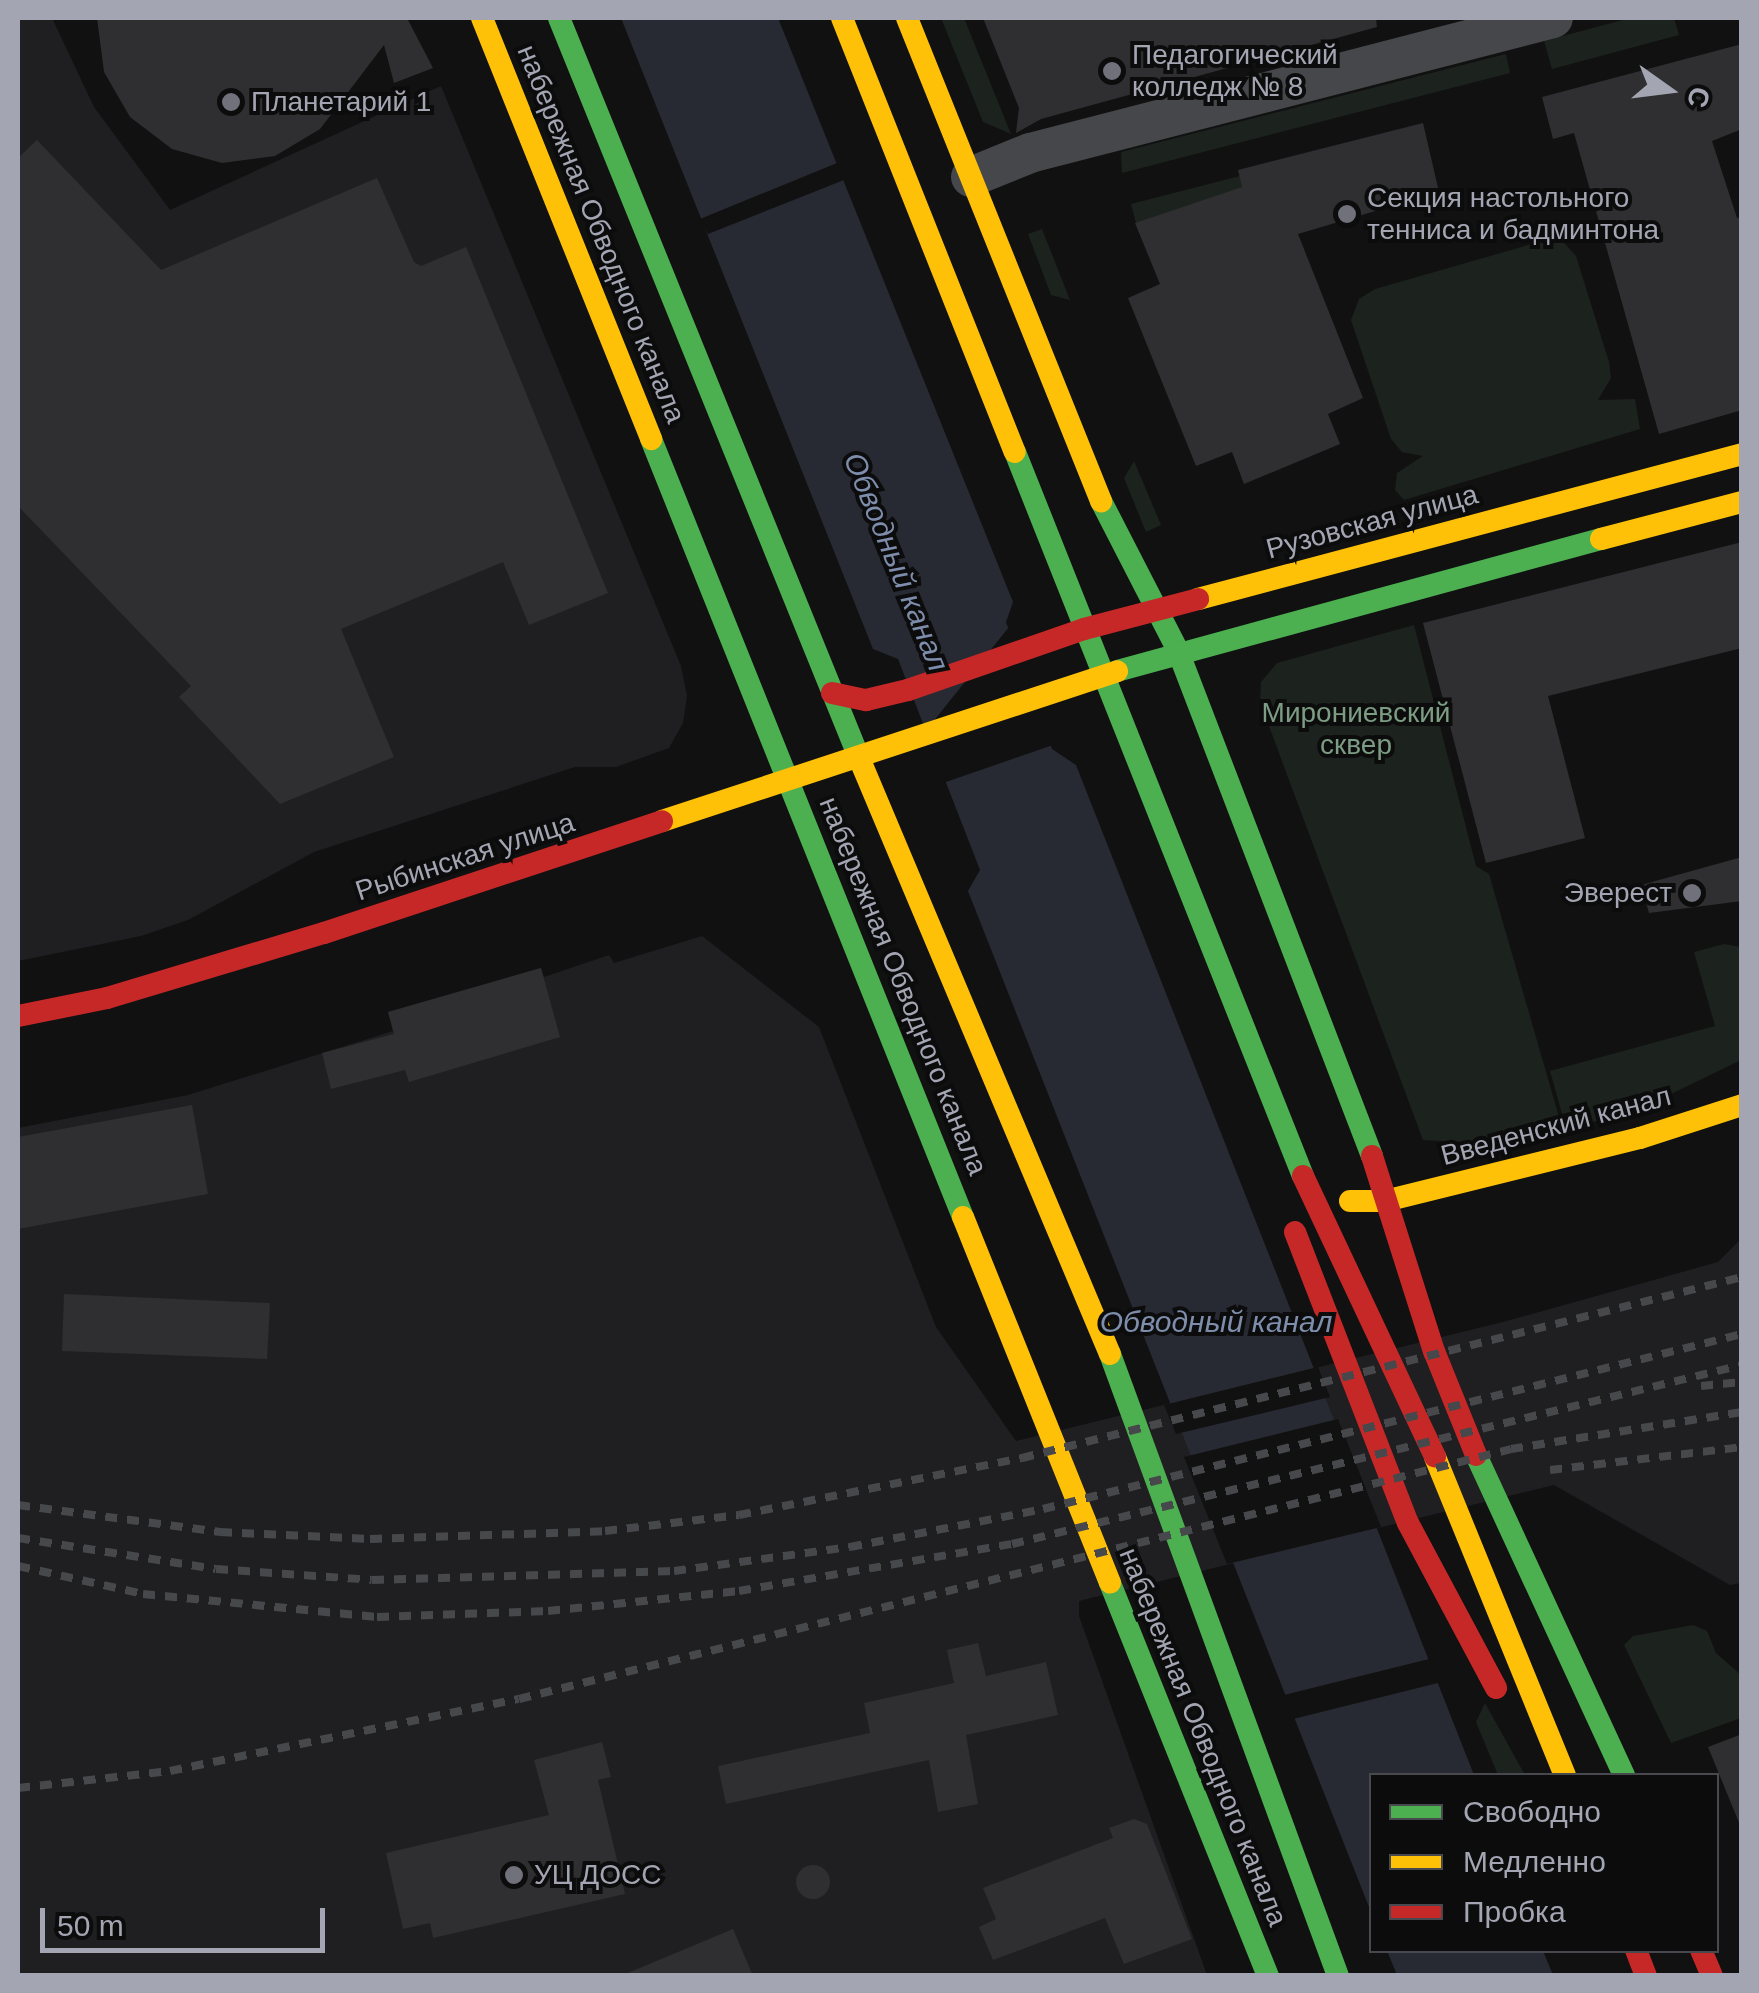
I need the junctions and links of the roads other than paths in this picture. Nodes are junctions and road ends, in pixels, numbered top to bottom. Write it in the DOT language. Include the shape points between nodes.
graph roads {
  1 [pos="482,18"];
  2 [pos="559,18"];
  3 [pos="842,18"];
  4 [pos="907,18"];
  5 [pos="1553,18"];
  6 [pos="971,177"];
  7 [pos="1742,454"];
  8 [pos="1742,502"];
  9 [pos="1151,613"];
  10 [pos="1084,629"];
  11 [pos="1178,651"];
  12 [pos="1102,674"];
  13 [pos="832,693"];
  14 [pos="858,756"];
  15 [pos="788,782"];
  16 [pos="18,1016"];
  17 [pos="1241,1022"];
  18 [pos="1742,1105"];
  19 [pos="1261,1138"];
  20 [pos="1385,1201"];
  21 [pos="1288,1213"];
  22 [pos="1546,1773"];
  23 [pos="1563,1773"];
  24 [pos="1623,1773"];
  25 [pos="1268,1976"];
  26 [pos="1338,1976"];
  1 -- 15 [label="main road, набережная Обводного канала"];
  2 -- 13 [label="main road, набережная Обводного канала"];
  3 -- 10 [label="main road"];
  4 -- 6 [label="main road"];
  5 -- 6 [label="street" via="1030,153"];
  6 -- 9 [label="main road"];
  7 -- 9 [label="main road, Рузовская улица"];
  8 -- 11 [label="main road"];
  9 -- 10 [label="main road, Рузовская улица"];
  9 -- 11 [label="main road"];
  10 -- 12 [label="main road"];
  10 -- 13 [label="main road, Рузовская улица" via="908,690 866,700"];
  11 -- 12 [label="main road"];
  11 -- 20 [label="main road"];
  12 -- 14 [label="main road, Рыбинская улица"];
  12 -- 17 [label="main road"];
  13 -- 14 [label="main road, набережная Обводного канала"];
  14 -- 15 [label="main road, Рыбинская улица"];
  14 -- 26 [label="main road, набережная Обводного канала" via="1133,1408"];
  15 -- 16 [label="main road, Рыбинская улица" via="312,937"];
  15 -- 25 [label="main road, набережная Обводного канала" via="866,962 1060,1466 1210,1816"];
  17 -- 19 [label="main road"];
  17 -- 20 [label="main road" via="1306,1122 1344,1200"];
  17 -- 23 [label="main road" via="1309,1190 1406,1387"];
  18 -- 20 [label="main road, Введенский канал" via="1640,1138"];
  20 -- 24 [label="main road" via="1434,1351 1495,1503"];
  21 -- 22 [label="main road" via="1408,1523"];
}
